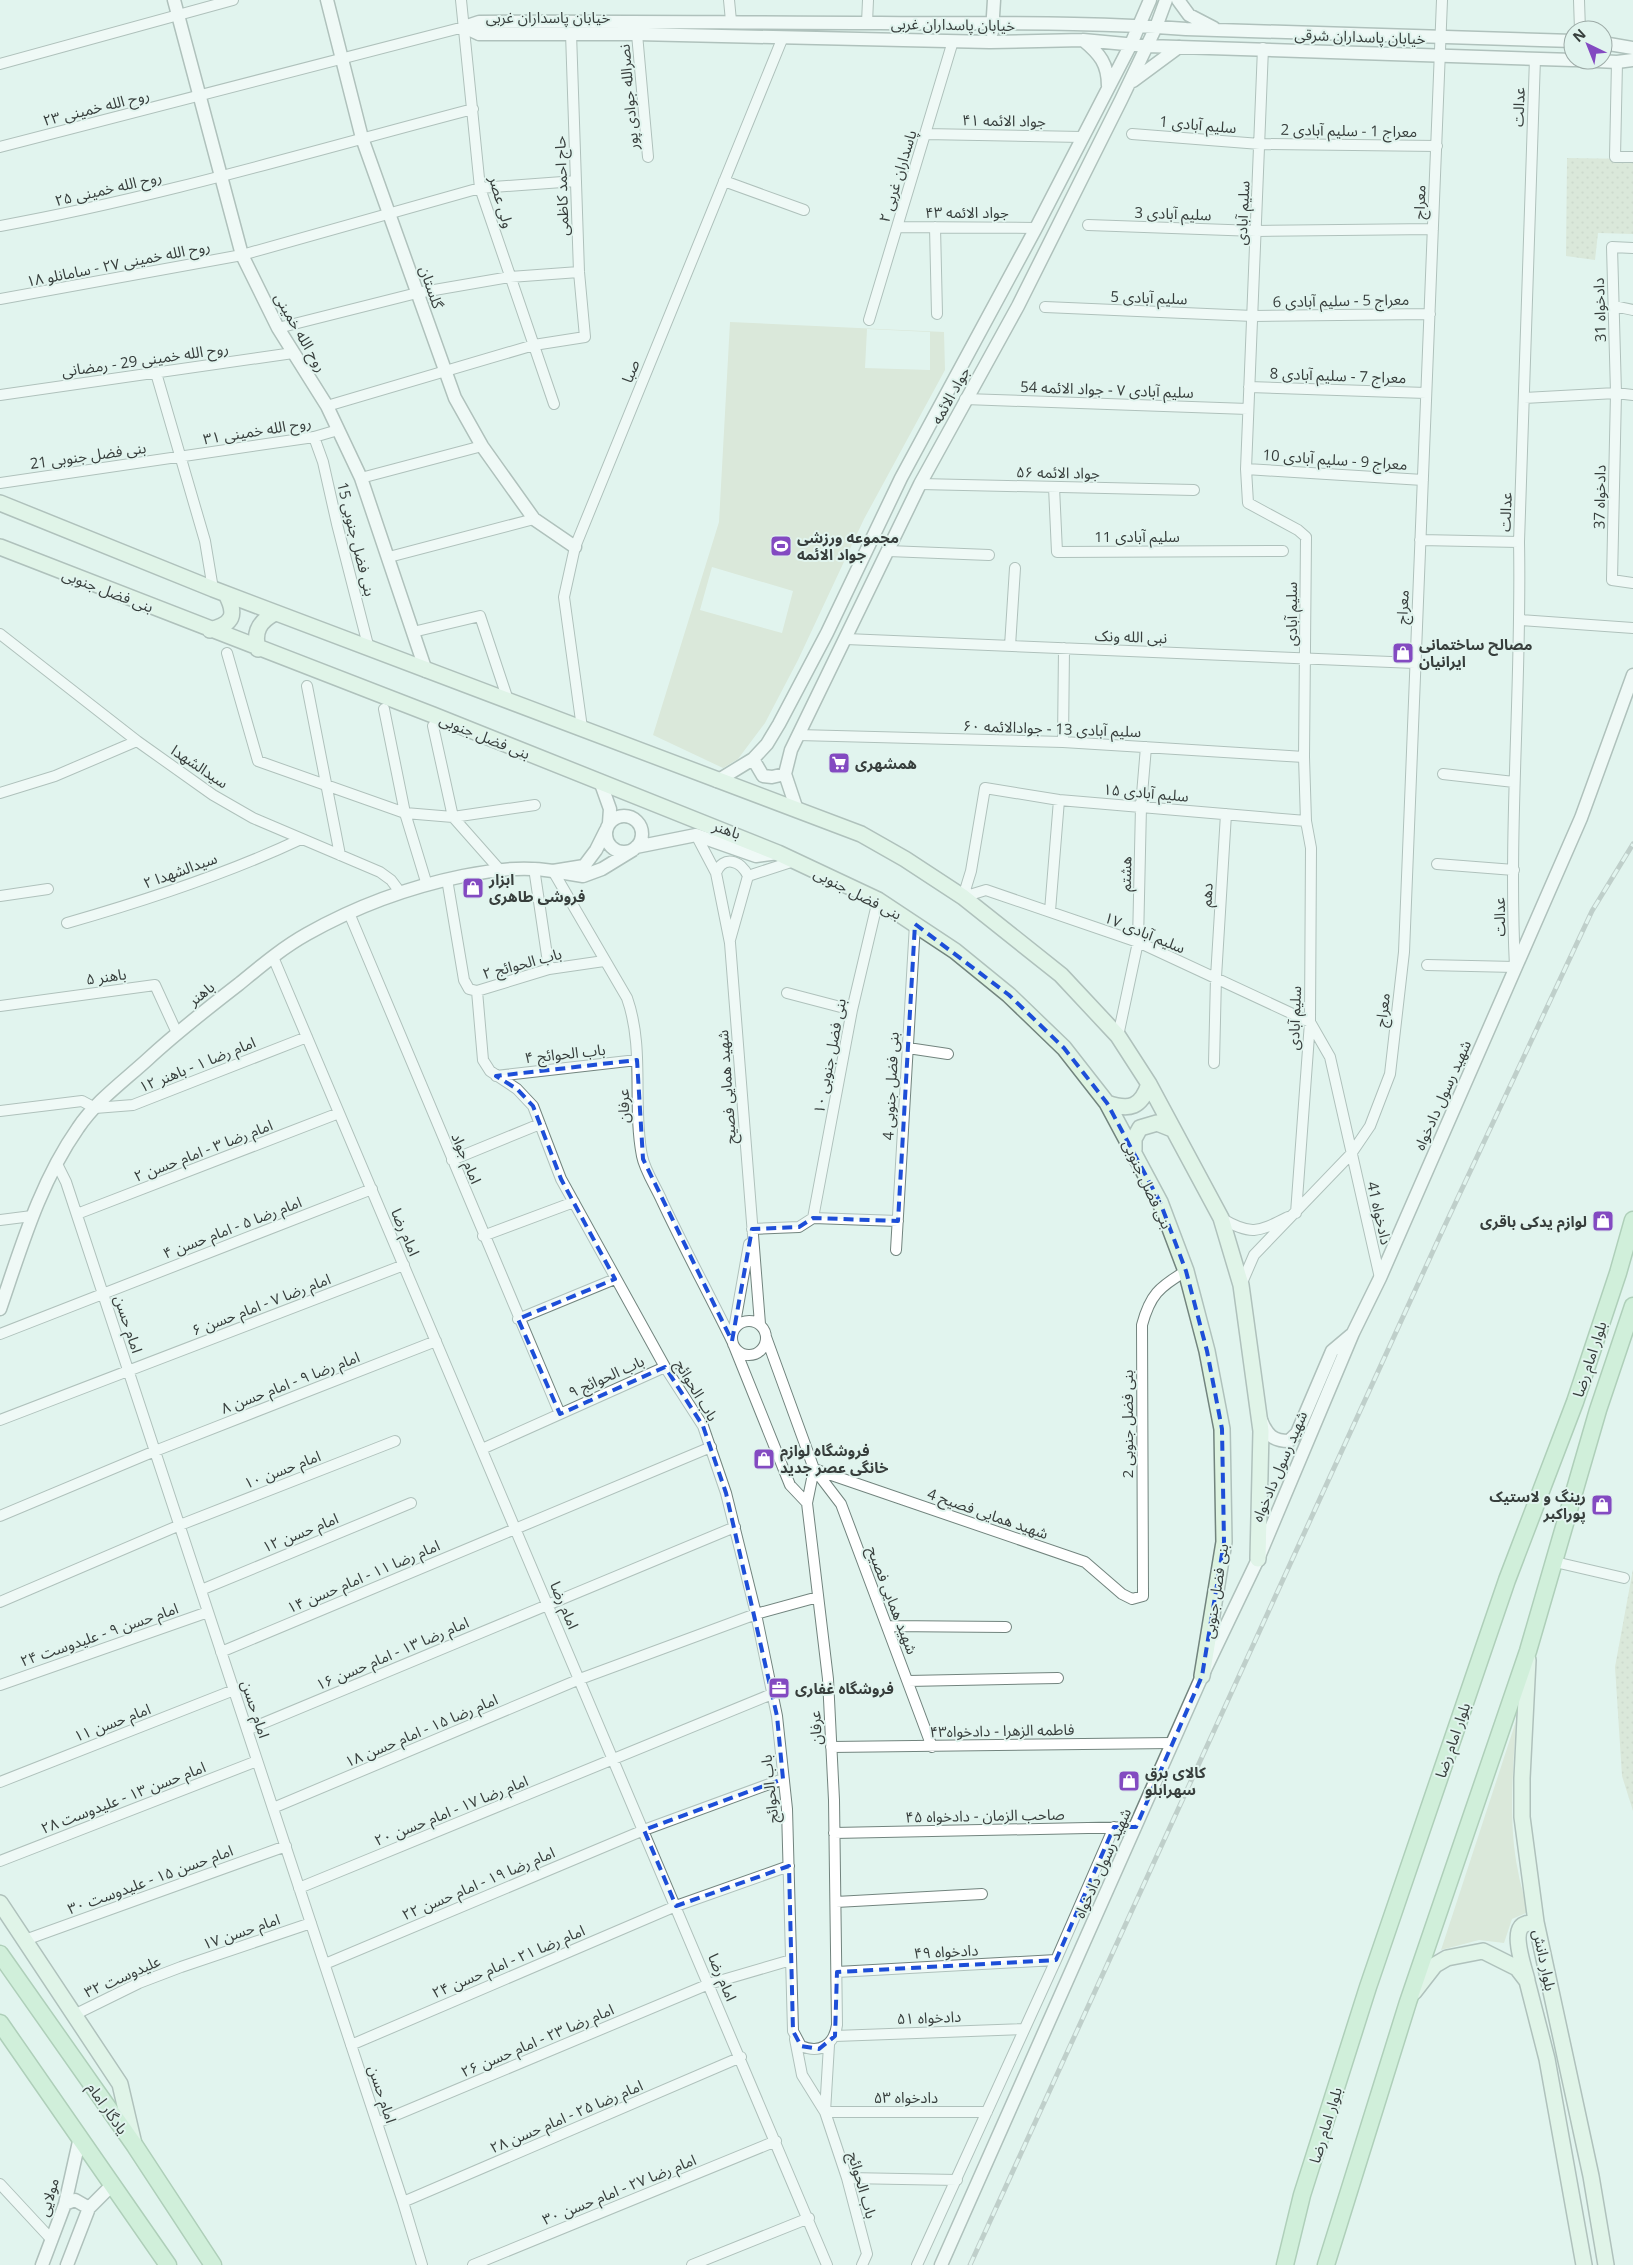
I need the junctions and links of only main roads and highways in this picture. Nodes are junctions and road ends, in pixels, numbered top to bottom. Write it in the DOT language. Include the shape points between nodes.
graph roads {
  1 [pos="0,502"];
  2 [pos="0,547"];
  3 [pos="219,592"];
  4 [pos="275,613"];
  5 [pos="210,630"];
  6 [pos="258,649"];
  7 [pos="1149,1084"];
  8 [pos="1107,1103"];
  9 [pos="1172,1128"];
  10 [pos="1134,1150"];
  11 [pos="1633,1220"];
  12 [pos="1633,1306"];
  13 [pos="1258,1559"];
  14 [pos="1528,1651"];
  15 [pos="1202,1676"];
  16 [pos="0,1903"];
  17 [pos="1536,1922"];
  18 [pos="0,1954"];
  19 [pos="1527,1981"];
  20 [pos="1408,2002"];
  21 [pos="0,2023"];
  22 [pos="134,2146"];
  23 [pos="168,2265"];
  24 [pos="213,2265"];
  25 [pos="1285,2265"];
  26 [pos="1326,2265"];
  27 [pos="1584,2265"];
  28 [pos="1606,2265"];
  1 -- 3 [label="main road"];
  2 -- 5 [label="main road, بنی فضل جنوبی"];
  3 -- 4 [label="main road"];
  3 -- 5 [label="main road" via="230,602 232,616 222,627"];
  4 -- 6 [label="main road" via="259,625 256,634"];
  4 -- 7 [label="main road" via="861,834 963,897 1061,976 1118,1036"];
  5 -- 6 [label="main road, بنی فضل جنوبی"];
  6 -- 8 [label="main road, بنی فضل جنوبی" via="778,853 878,900 955,951 1009,995 1064,1048"];
  7 -- 8 [label="main road" via="1146,1094 1134,1105 1126,1108"];
  7 -- 9 [label="main road"];
  8 -- 10 [label="main road, بنی فضل جنوبی"];
  9 -- 10 [label="main road" via="1157,1123 1140,1128 1134,1139"];
  9 -- 13 [label="main road" via="1221,1218 1241,1285 1261,1431"];
  10 -- 15 [label="main road, بنی فضل جنوبی" via="1160,1202 1186,1271 1208,1351 1222,1429 1224,1542"];
  11 -- 25 [label="main road, بلوار امام رضا" via="1575,1402 1507,1580 1368,1987 1302,2195"];
  12 -- 14 [label="main road, بلوار امام رضا" via="1598,1410"];
  14 -- 17 [label="main road, بلوار دانش" via="1522,1817"];
  14 -- 20 [label="main road, بلوار امام رضا"];
  16 -- 22 [label="main road" via="120,2084"];
  17 -- 19 [label="main road" via="1526,1923 1518,1933"];
  17 -- 28 [label="main road, بلوار دانش" via="1591,2176"];
  18 -- 22 [label="main road, یادگار امام"];
  19 -- 20 [label="main road, بلوار دانش" via="1517,1968 1483,1951 1464,1953 1435,1966"];
  19 -- 27 [label="main road, بلوار دانش" via="1547,2059"];
  20 -- 26 [label="main road, بلوار امام رضا"];
  21 -- 23 [label="main road"];
  22 -- 24 [label="main road, یادگار امام"];
}
